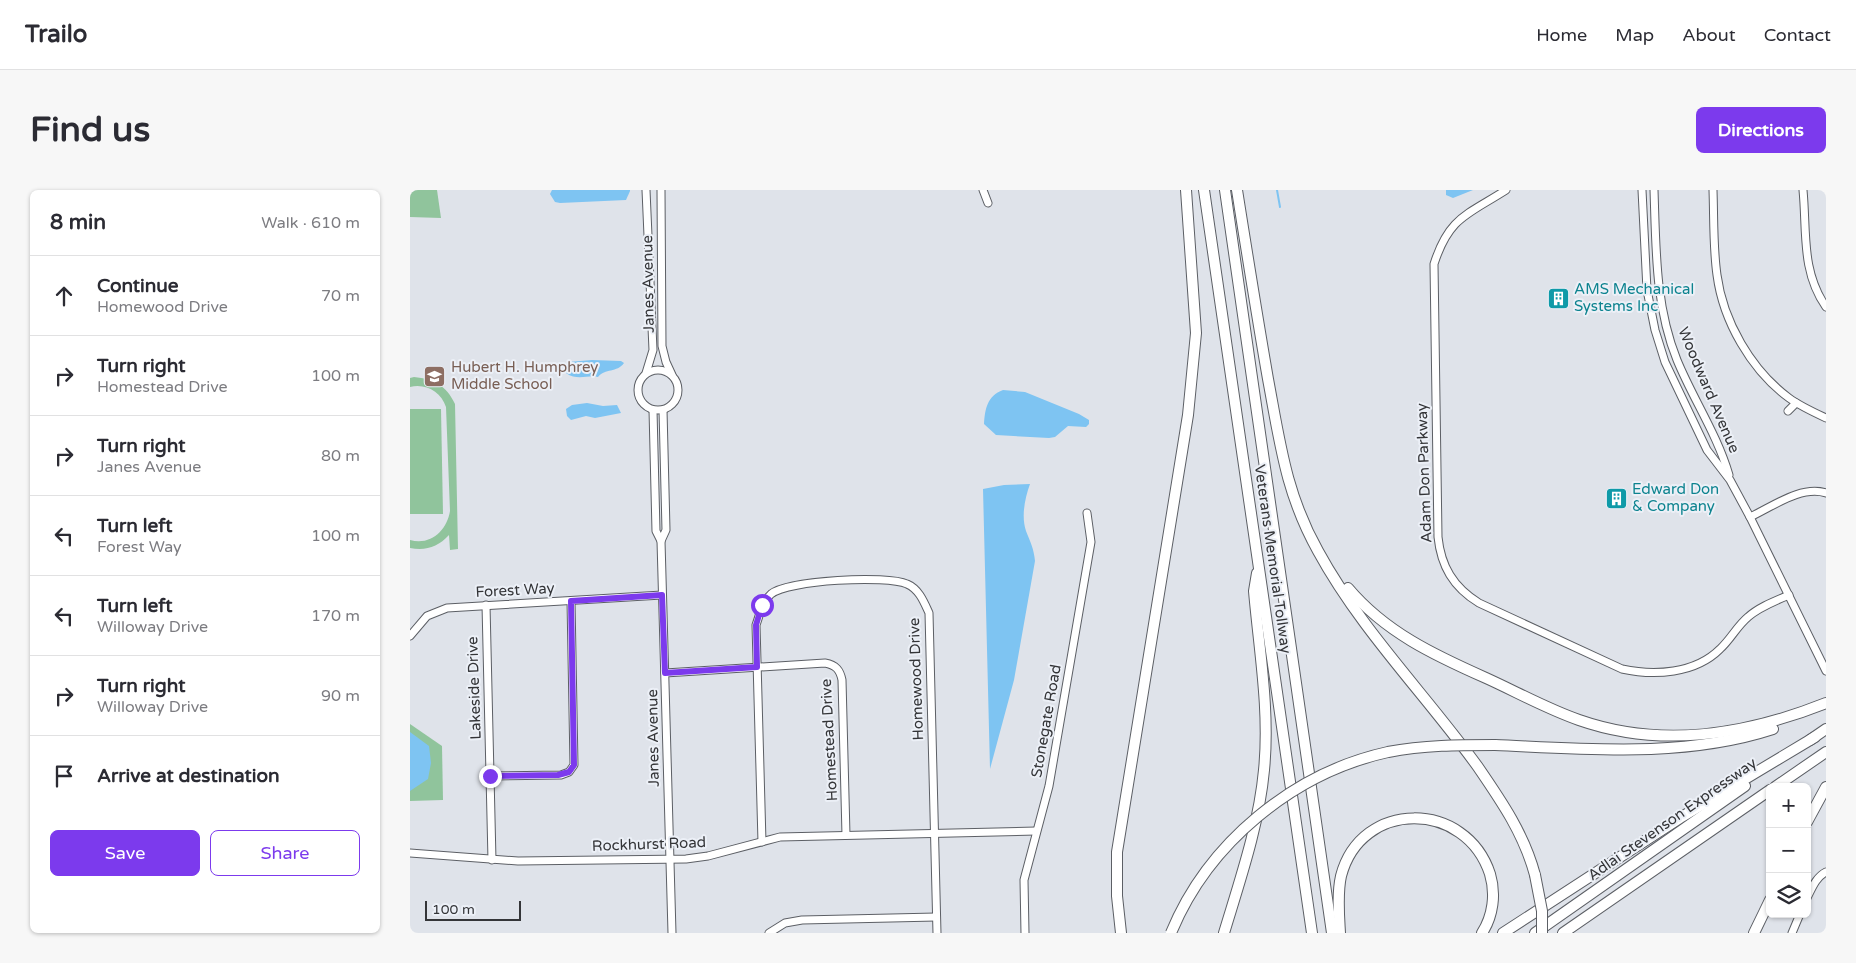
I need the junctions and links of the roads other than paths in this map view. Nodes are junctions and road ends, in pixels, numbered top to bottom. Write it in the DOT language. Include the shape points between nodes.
graph roads {
  1 [pos="646,190"];
  2 [pos="661,190"];
  3 [pos="983,190"];
  4 [pos="1186,190"];
  5 [pos="1204,190"];
  6 [pos="1225,190"];
  7 [pos="1237,190"];
  8 [pos="1506,190"];
  9 [pos="1642,190"];
  10 [pos="1654,190"];
  11 [pos="1713,190"];
  12 [pos="1803,190"];
  13 [pos="988,203"];
  14 [pos="1826,307"];
  15 [pos="646,373"];
  16 [pos="672,375"];
  17 [pos="1796,403"];
  18 [pos="653,410"];
  19 [pos="663,410"];
  20 [pos="1788,411"];
  21 [pos="1826,418"];
  22 [pos="1730,480"];
  23 [pos="1826,493"];
  24 [pos="1087,513"];
  25 [pos="1750,517"];
  26 [pos="661,541"];
  27 [pos="1319,553"];
  28 [pos="1258,562"];
  29 [pos="662,595"];
  30 [pos="1789,595"];
  31 [pos="571,601"];
  32 [pos="486,605"];
  33 [pos="410,636"];
  34 [pos="757,667"];
  35 [pos="1826,671"];
  36 [pos="665,673"];
  37 [pos="1826,704"];
  38 [pos="1826,729"];
  39 [pos="1814,737"];
  40 [pos="1826,752"];
  41 [pos="490,776"];
  42 [pos="1781,783"];
  43 [pos="1826,786"];
  44 [pos="1766,793"];
  45 [pos="1811,814"];
  46 [pos="1036,830"];
  47 [pos="934,833"];
  48 [pos="846,835"];
  49 [pos="762,842"];
  50 [pos="410,852"];
  51 [pos="670,859"];
  52 [pos="492,860"];
  53 [pos="1826,872"];
  54 [pos="1811,889"];
  55 [pos="1766,908"];
  56 [pos="936,917"];
  57 [pos="1798,918"];
  58 [pos="672,933"];
  59 [pos="769,933"];
  60 [pos="937,933"];
  61 [pos="1024,933"];
  62 [pos="1121,933"];
  63 [pos="1171,933"];
  64 [pos="1224,933"];
  65 [pos="1312,933"];
  66 [pos="1332,933"];
  67 [pos="1340,933"];
  68 [pos="1482,933"];
  69 [pos="1502,933"];
  70 [pos="1535,933"];
  71 [pos="1542,933"];
  72 [pos="1563,933"];
  73 [pos="1754,933"];
  74 [pos="1792,933"];
  1 -- 15 [label="street, Janes Avenue" via="653,350"];
  2 -- 16 [label="street, Janes Avenue" via="662,346"];
  3 -- 13 [label="street"];
  4 -- 62 [label="highway" via="1196,333 1188,415 1119,834 1117,896"];
  5 -- 28 [label="highway, Veterans Memorial Tollway"];
  6 -- 66 [label="highway, Veterans Memorial Tollway"];
  7 -- 27 [label="highway" via="1281,454 1297,509"];
  8 -- 30 [label="street, Adam Don Parkway" via="1469,211 1454,224 1441,243 1434,264 1438,537 1442,561 1452,579 1478,603 1622,669 1642,672 1673,671 1700,664 1721,649 1747,617"];
  9 -- 22 [label="street, Woodward Avenue" via="1647,290 1658,344 1707,450"];
  10 -- 22 [label="street, Woodward Avenue" via="1657,275 1667,331 1687,382 1721,448"];
  11 -- 17 [label="street" via="1716,274 1728,316 1747,354"];
  12 -- 14 [label="street" via="1808,265 1816,292"];
  15 -- 16 [label="street" via="659,370"];
  15 -- 18 [label="street, Janes Avenue" via="638,384 638,396 646,407"];
  16 -- 19 [label="street, Janes Avenue" via="679,388 678,395 675,402"];
  17 -- 20 [label="street"];
  17 -- 21 [label="street"];
  18 -- 19 [label="street"];
  18 -- 26 [label="street, Janes Avenue" via="656,531"];
  19 -- 26 [label="street, Janes Avenue" via="666,523"];
  22 -- 25 [label="street, Woodward Avenue"];
  23 -- 25 [label="street" via="1795,495"];
  24 -- 46 [label="street, Stonegate Road" via="1091,542 1049,786"];
  25 -- 30 [label="street, Woodward Avenue"];
  26 -- 29 [label="street, Janes Avenue"];
  27 -- 37 [label="highway" via="1366,608 1410,641 1435,656 1593,724 1649,735 1716,734 1772,723"];
  27 -- 71 [label="highway, bridge" via="1341,588 1499,797 1521,836 1535,875 1542,912"];
  28 -- 64 [label="highway" via="1254,591 1266,725 1264,769 1261,798"];
  28 -- 65 [label="highway, Veterans Memorial Tollway"];
  29 -- 31 [label="street, Forest Way"];
  29 -- 36 [label="street, Janes Avenue"];
  30 -- 35 [label="street, Woodward Avenue"];
  31 -- 32 [label="street, Forest Way"];
  31 -- 41 [label="street" via="574,765 569,772 558,775"];
  32 -- 33 [label="street, Forest Way" via="435,611 423,619"];
  32 -- 41 [label="street, Lakeside Drive"];
  34 -- 36 [label="street, Homestead Drive"];
  34 -- 47 [label="street, Homewood Drive" via="756,625 762,605 771,594 783,588 796,584 889,579 908,584 920,593 929,613"];
  34 -- 48 [label="street, Homestead Drive" via="826,663 841,674"];
  34 -- 49 [label="street, Homewood Drive"];
  36 -- 51 [label="street, Janes Avenue"];
  37 -- 63 [label="highway, bridge" via="1797,720 1751,736 1687,747 1601,750 1439,746 1388,752 1342,767 1299,788 1258,816 1219,854 1196,886"];
  38 -- 39 [label="highway, Adlai Stevenson Expressway"];
  39 -- 69 [label="highway" via="1680,818"];
  39 -- 70 [label="highway, Adlai Stevenson Expressway"];
  40 -- 42 [label="highway"];
  41 -- 52 [label="street, Lakeside Drive"];
  43 -- 45 [label="highway"];
  44 -- 72 [label="highway, Adlai Stevenson Expressway"];
  46 -- 47 [label="street, Rockhurst Road"];
  46 -- 61 [label="street, Stonegate Road" via="1024,880"];
  47 -- 48 [label="street, Rockhurst Road"];
  47 -- 56 [label="street, Homewood Drive"];
  48 -- 49 [label="street, Rockhurst Road" via="780,837"];
  49 -- 51 [label="street, Rockhurst Road" via="708,856"];
  50 -- 52 [label="street, Rockhurst Road"];
  51 -- 52 [label="street, Rockhurst Road"];
  51 -- 58 [label="street, Janes Avenue"];
  53 -- 54 [label="street" via="1820,875"];
  55 -- 73 [label="highway"];
  56 -- 59 [label="street" via="802,920 786,923"];
  56 -- 60 [label="street, Homewood Drive"];
  57 -- 74 [label="street"];
  67 -- 68 [label="highway" via="1341,876 1355,849 1379,828 1396,820 1419,818 1439,822 1458,831 1474,844 1484,859 1493,890 1491,912"];
}
